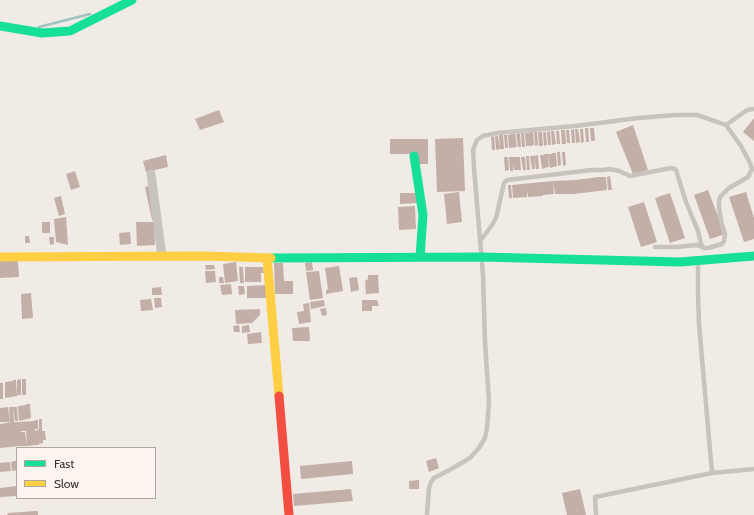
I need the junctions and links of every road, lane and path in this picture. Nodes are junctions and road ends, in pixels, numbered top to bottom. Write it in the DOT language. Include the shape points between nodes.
graph roads {
  1 [pos="132,0"];
  2 [pos="0,26"];
  3 [pos="754,109"];
  4 [pos="726,125"];
  5 [pos="414,156"];
  6 [pos="151,174"];
  7 [pos="481,240"];
  8 [pos="655,247"];
  9 [pos="704,248"];
  10 [pos="162,256"];
  11 [pos="754,256"];
  12 [pos="0,257"];
  13 [pos="420,257"];
  14 [pos="482,257"];
  15 [pos="267,258"];
  16 [pos="698,261"];
  17 [pos="754,469"];
  18 [pos="712,473"];
  19 [pos="289,515"];
  20 [pos="426,515"];
  21 [pos="596,515"];
  1 -- 2 [label="street" via="70,30 42,34"];
  3 -- 4 [label="lane" via="747,110"];
  4 -- 7 [label="lane" via="697,115 682,114 483,136 477,140 473,150"];
  4 -- 9 [label="lane" via="741,146 752,172 728,188 720,197 724,241 722,244"];
  5 -- 13 [label="street" via="423,215"];
  6 -- 10 [label="street"];
  7 -- 9 [label="lane" via="496,218 507,180 610,169 630,176 674,168"];
  7 -- 14 [label="lane"];
  8 -- 9 [label="lane" via="697,245"];
  10 -- 12 [label="street"];
  10 -- 15 [label="street"];
  11 -- 16 [label="street"];
  13 -- 14 [label="street"];
  13 -- 15 [label="street"];
  14 -- 16 [label="street"];
  14 -- 20 [label="lane" via="488,402 485,438 470,458 434,478 429,488"];
  15 -- 19 [label="street"];
  16 -- 18 [label="lane" via="699,324"];
  17 -- 18 [label="lane"];
  18 -- 21 [label="lane" via="595,498"];
}
